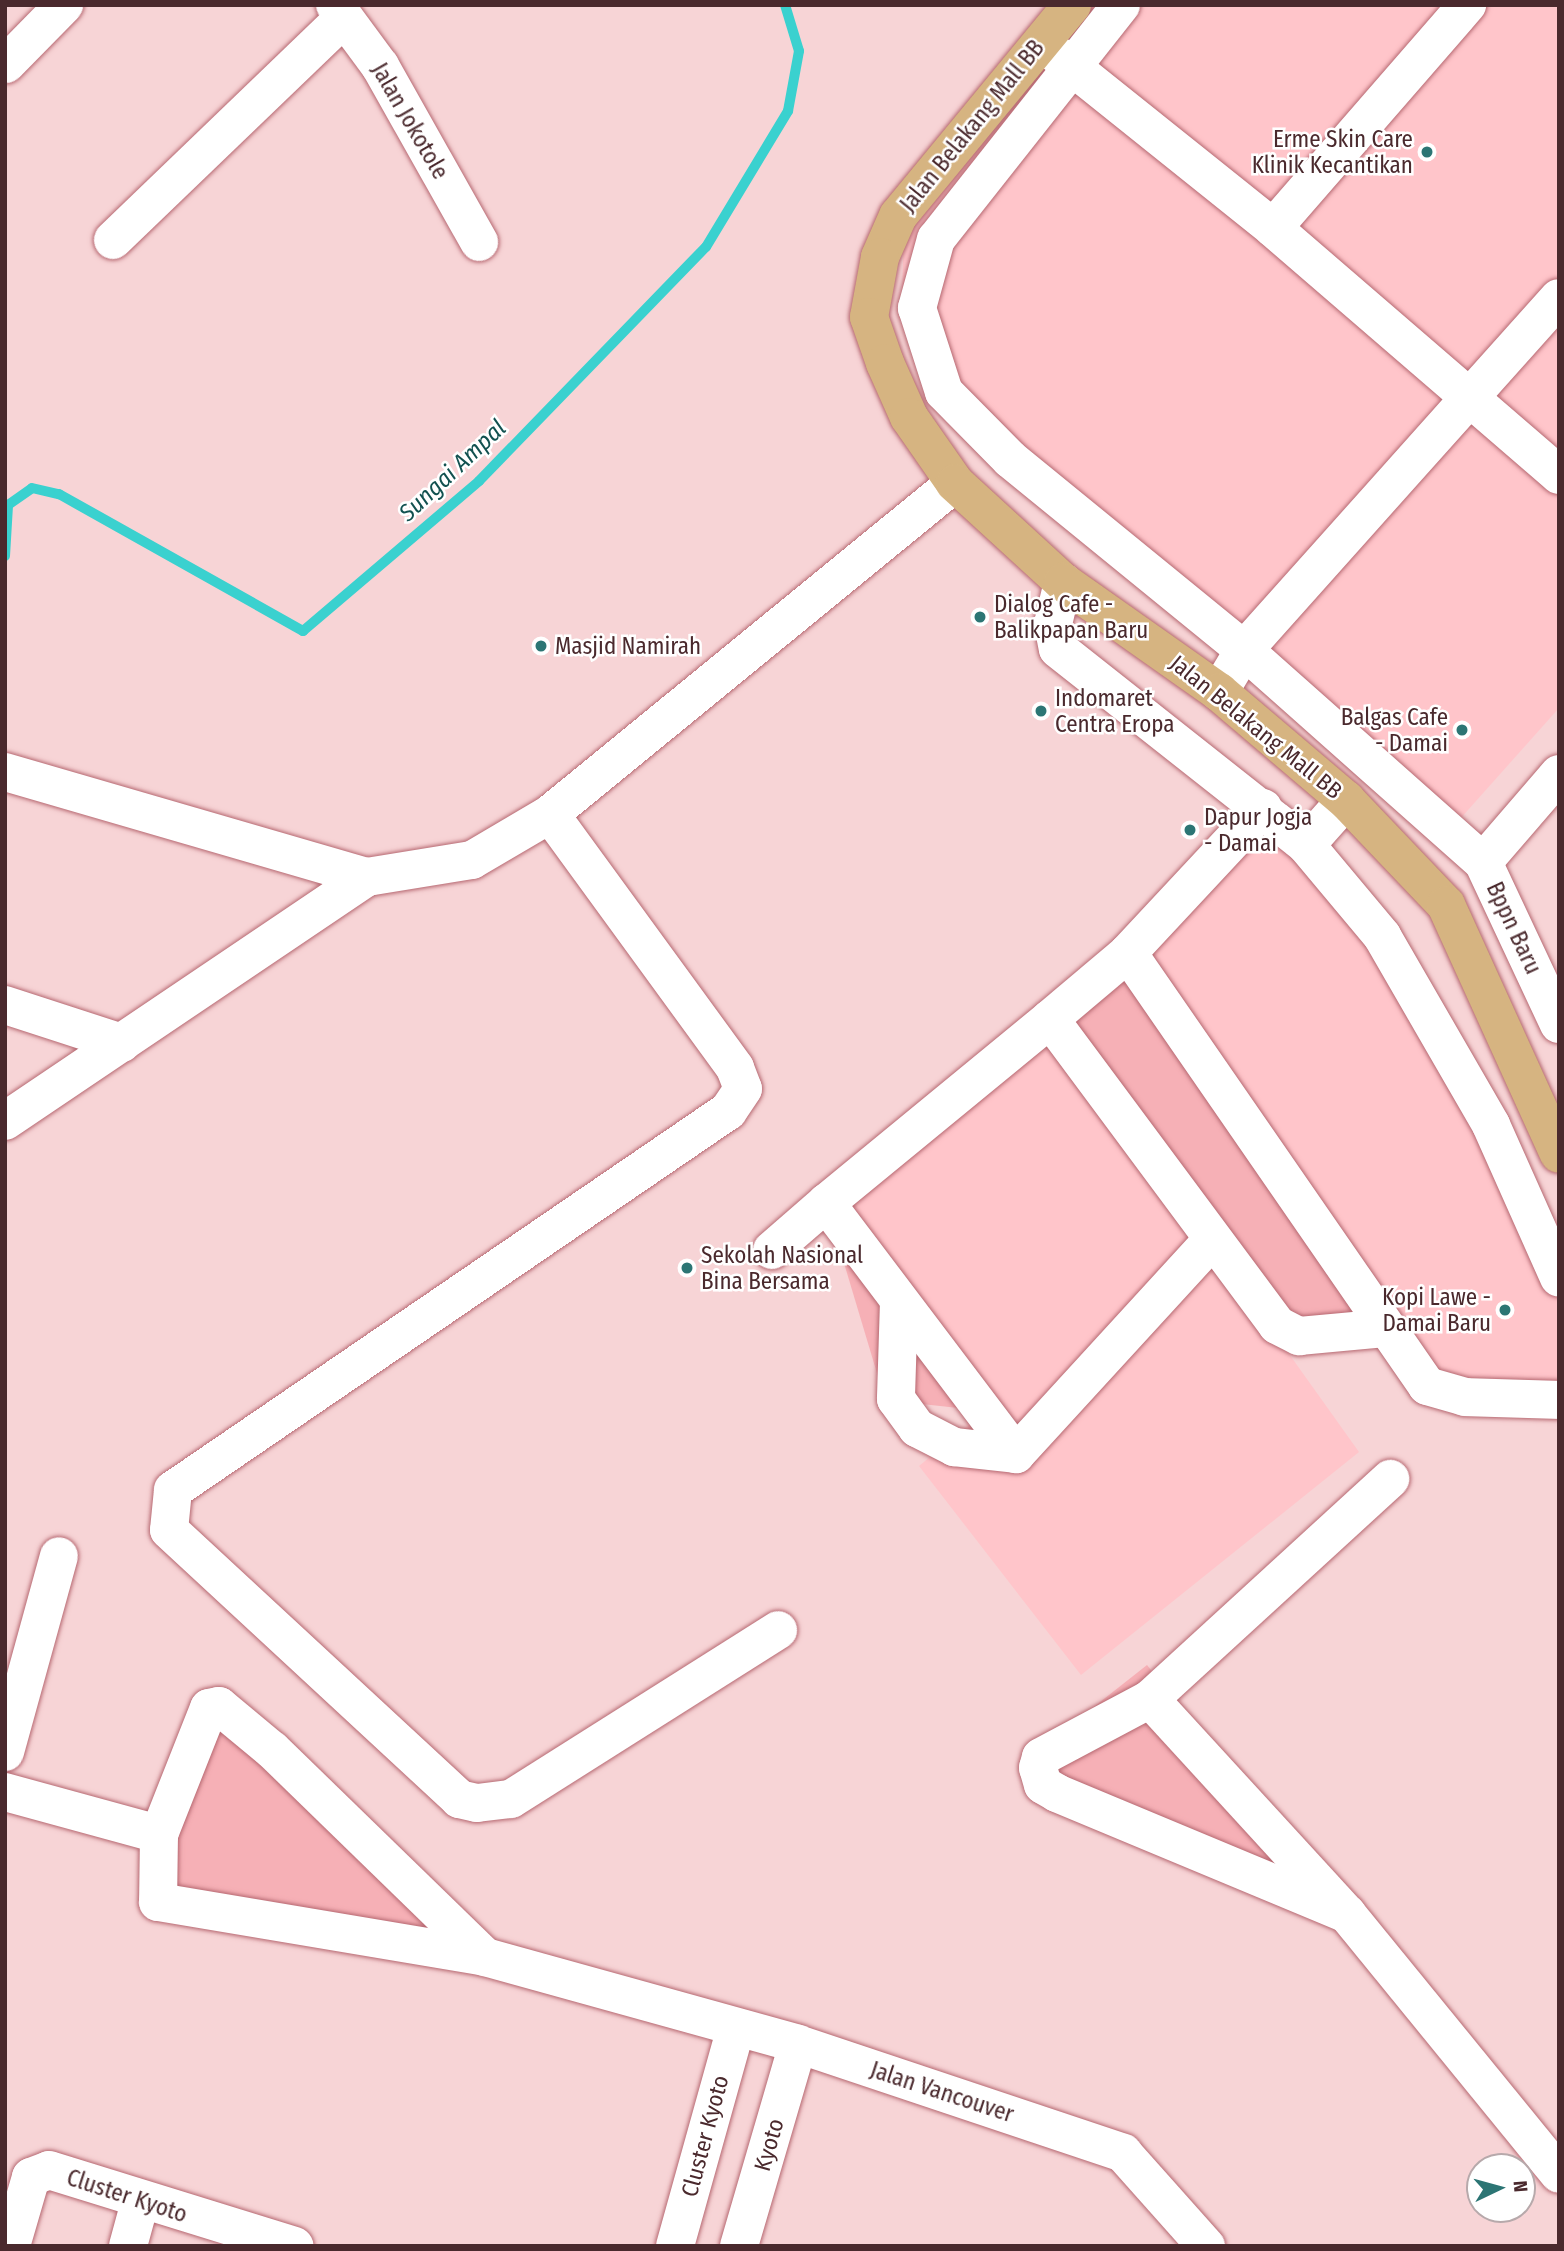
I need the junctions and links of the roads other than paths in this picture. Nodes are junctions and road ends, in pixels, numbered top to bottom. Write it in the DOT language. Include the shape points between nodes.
graph roads {
  1 [pos="64,5"];
  2 [pos="1072,5"];
  3 [pos="1121,5"];
  4 [pos="1467,5"];
  5 [pos="340,11"];
  6 [pos="1041,41"];
  7 [pos="6,64"];
  8 [pos="1069,66"];
  9 [pos="1273,228"];
  10 [pos="113,240"];
  11 [pos="479,242"];
  12 [pos="1559,298"];
  13 [pos="1469,398"];
  14 [pos="1559,475"];
  15 [pos="955,483"];
  16 [pos="1063,582"];
  17 [pos="1244,650"];
  18 [pos="1219,692"];
  19 [pos="5,772"];
  20 [pos="1559,774"];
  21 [pos="1346,800"];
  22 [pos="1263,808"];
  23 [pos="550,814"];
  24 [pos="1306,845"];
  25 [pos="1483,862"];
  26 [pos="366,877"];
  27 [pos="1128,953"];
  28 [pos="5,1006"];
  29 [pos="1050,1018"];
  30 [pos="1559,1024"];
  31 [pos="122,1043"];
  32 [pos="5,1121"];
  33 [pos="1559,1154"];
  34 [pos="826,1203"];
  35 [pos="1211,1241"];
  36 [pos="772,1250"];
  37 [pos="1559,1278"];
  38 [pos="900,1301"];
  39 [pos="1385,1328"];
  40 [pos="1559,1400"];
  41 [pos="1016,1454"];
  42 [pos="1390,1479"];
  43 [pos="59,1556"];
  44 [pos="778,1630"];
  45 [pos="1150,1699"];
  46 [pos="7,1736"];
  47 [pos="5,1792"];
  48 [pos="159,1835"];
  49 [pos="1347,1914"];
  50 [pos="485,1957"];
  51 [pos="736,2027"];
  52 [pos="798,2044"];
  53 [pos="1559,2175"];
  54 [pos="140,2202"];
  55 [pos="11,2246"];
  56 [pos="128,2246"];
  57 [pos="294,2246"];
  58 [pos="675,2246"];
  59 [pos="739,2246"];
  60 [pos="1206,2246"];
  1 -- 7 [label="street"];
  2 -- 6 [label="main road, Jalan Belakang Mall BB"];
  3 -- 8 [label="street"];
  4 -- 9 [label="street"];
  5 -- 10 [label="street"];
  5 -- 11 [label="street, Jalan Jokotole" via="380,66"];
  6 -- 8 [label="street"];
  6 -- 15 [label="main road, Jalan Belakang Mall BB" via="898,216 880,257 869,317 909,417"];
  8 -- 9 [label="street"];
  8 -- 17 [label="street" via="936,239 917,308 944,392 1010,458"];
  9 -- 13 [label="street"];
  12 -- 13 [label="street"];
  13 -- 14 [label="street"];
  13 -- 17 [label="street"];
  15 -- 16 [label="main road, Jalan Belakang Mall BB"];
  15 -- 23 [label="street"];
  16 -- 18 [label="main road, Jalan Belakang Mall BB"];
  16 -- 22 [label="street" via="1053,624 1058,649"];
  17 -- 18 [label="street"];
  17 -- 25 [label="street"];
  18 -- 21 [label="main road, Jalan Belakang Mall BB"];
  19 -- 26 [label="street"];
  20 -- 25 [label="street, Bppn Baru"];
  21 -- 24 [label="street"];
  21 -- 33 [label="main road, Jalan Belakang Mall BB" via="1446,905"];
  22 -- 24 [label="street"];
  22 -- 27 [label="street"];
  23 -- 26 [label="street" via="472,860"];
  23 -- 44 [label="street" via="734,1068 743,1089 728,1111 173,1490 169,1530 459,1799 477,1803 511,1799"];
  24 -- 37 [label="street" via="1382,936 1441,1035 1491,1125"];
  25 -- 30 [label="street, Bppn Baru"];
  26 -- 31 [label="street"];
  27 -- 29 [label="street"];
  27 -- 39 [label="street"];
  28 -- 31 [label="street"];
  29 -- 34 [label="street"];
  29 -- 35 [label="street"];
  31 -- 32 [label="street"];
  34 -- 36 [label="street"];
  34 -- 38 [label="street"];
  35 -- 39 [label="street" via="1284,1330 1299,1336"];
  35 -- 41 [label="street"];
  38 -- 41 [label="street"];
  38 -- 41 [label="street" via="896,1399 917,1428 954,1447"];
  39 -- 40 [label="street" via="1435,1390 1465,1397"];
  42 -- 45 [label="street"];
  43 -- 46 [label="street"];
  45 -- 49 [label="street"];
  45 -- 49 [label="street" via="1041,1757 1043,1785"];
  47 -- 48 [label="street"];
  48 -- 50 [label="street, Jalan Vancouver" via="159,1902"];
  48 -- 50 [label="street" via="200,1721 219,1706"];
  49 -- 53 [label="street"];
  50 -- 51 [label="street, Jalan Vancouver"];
  51 -- 52 [label="street, Jalan Vancouver"];
  51 -- 58 [label="street, Cluster Kyoto"];
  52 -- 59 [label="street, Kyoto"];
  52 -- 60 [label="street, Jalan Vancouver" via="1124,2153"];
  54 -- 55 [label="street, Cluster Kyoto" via="37,2171"];
  54 -- 56 [label="street"];
  54 -- 57 [label="street, Cluster Kyoto"];
}
